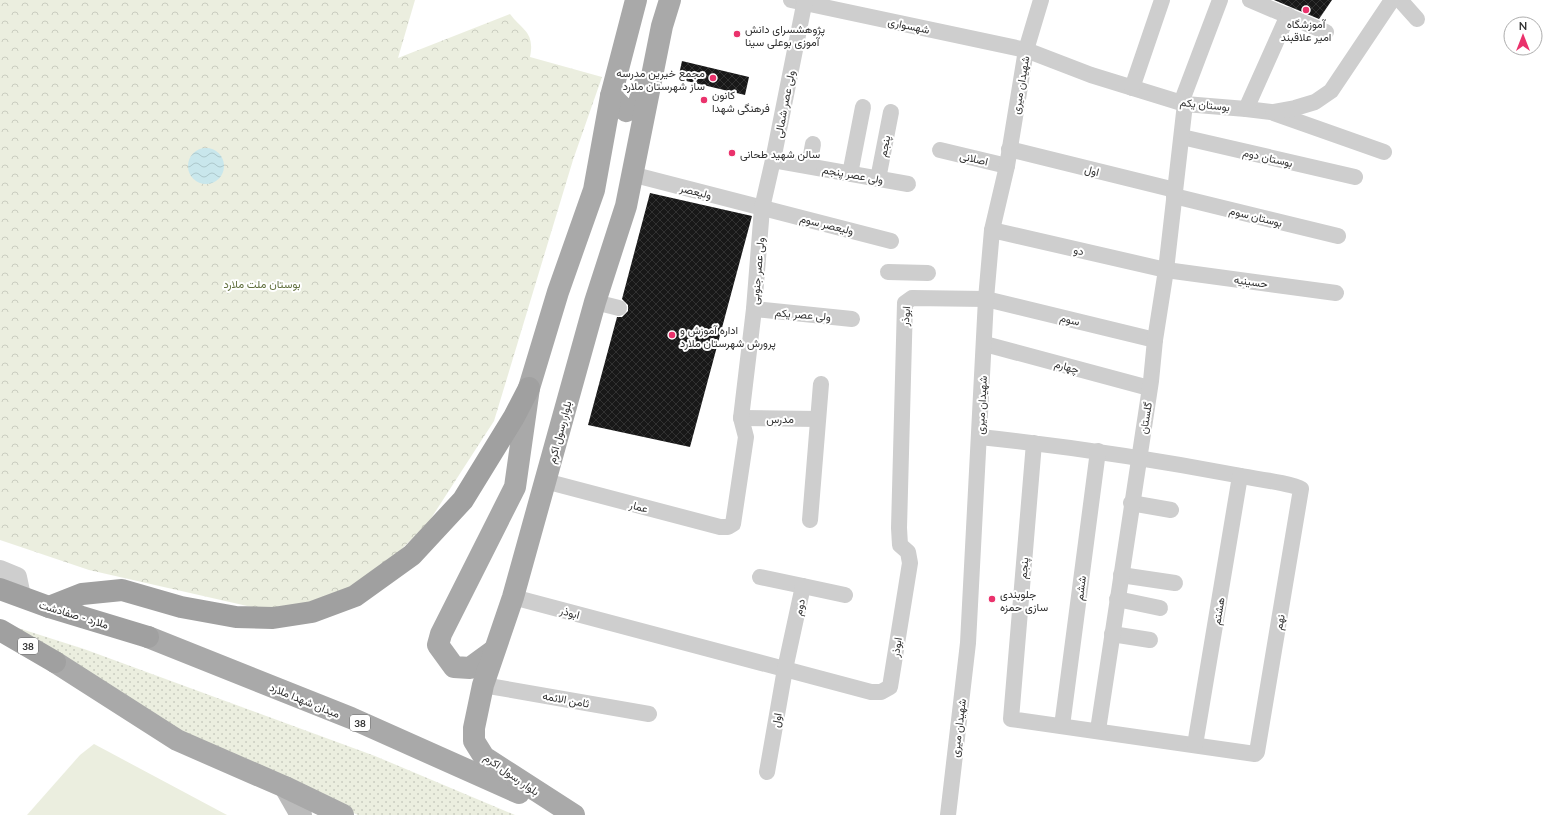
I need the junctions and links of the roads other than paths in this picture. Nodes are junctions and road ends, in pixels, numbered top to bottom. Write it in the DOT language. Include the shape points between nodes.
graph roads {
  1 [pos="636,0"];
  2 [pos="670,0"];
  3 [pos="1041,0"];
  4 [pos="1162,0"];
  5 [pos="1220,0"];
  6 [pos="1250,0"];
  7 [pos="1392,0"];
  8 [pos="1400,0"];
  9 [pos="800,1"];
  10 [pos="1288,15"];
  11 [pos="1417,19"];
  12 [pos="662,26"];
  13 [pos="1326,32"];
  14 [pos="1026,50"];
  15 [pos="1132,88"];
  16 [pos="611,96"];
  17 [pos="1183,104"];
  18 [pos="863,107"];
  19 [pos="1246,109"];
  20 [pos="891,112"];
  21 [pos="1271,112"];
  22 [pos="1182,137"];
  23 [pos="813,144"];
  24 [pos="1009,149"];
  25 [pos="940,150"];
  26 [pos="1384,152"];
  27 [pos="773,160"];
  28 [pos="809,166"];
  29 [pos="1007,166"];
  30 [pos="631,174"];
  31 [pos="850,174"];
  32 [pos="1355,177"];
  33 [pos="878,179"];
  34 [pos="908,184"];
  35 [pos="594,190"];
  36 [pos="1174,193"];
  37 [pos="626,206"];
  38 [pos="762,208"];
  39 [pos="992,230"];
  40 [pos="1338,236"];
  41 [pos="891,241"];
  42 [pos="1166,270"];
  43 [pos="888,272"];
  44 [pos="1336,293"];
  45 [pos="912,298"];
  46 [pos="986,299"];
  47 [pos="595,302"];
  48 [pos="620,308"];
  49 [pos="754,309"];
  50 [pos="852,318"];
  51 [pos="1154,340"];
  52 [pos="984,344"];
  53 [pos="821,384"];
  54 [pos="529,388"];
  55 [pos="1149,388"];
  56 [pos="741,418"];
  57 [pos="818,419"];
  58 [pos="980,437"];
  59 [pos="1034,443"];
  60 [pos="1098,451"];
  61 [pos="1138,457"];
  62 [pos="1240,476"];
  63 [pos="545,481"];
  64 [pos="1132,503"];
  65 [pos="1171,510"];
  66 [pos="810,520"];
  67 [pos="733,524"];
  68 [pos="0,570"];
  69 [pos="1121,575"];
  70 [pos="760,577"];
  71 [pos="1175,583"];
  72 [pos="803,586"];
  73 [pos="0,589"];
  74 [pos="845,595"];
  75 [pos="21,596"];
  76 [pos="513,597"];
  77 [pos="1117,599"];
  78 [pos="49,607"];
  79 [pos="1160,608"];
  80 [pos="0,630"];
  81 [pos="1112,634"];
  82 [pos="148,637"];
  83 [pos="1150,640"];
  84 [pos="492,652"];
  85 [pos="55,662"];
  86 [pos="785,669"];
  87 [pos="482,685"];
  88 [pos="649,714"];
  89 [pos="1062,726"];
  90 [pos="1098,730"];
  91 [pos="1195,745"];
  92 [pos="767,772"];
  93 [pos="285,787"];
  94 [pos="301,815"];
  95 [pos="343,815"];
  96 [pos="570,815"];
  97 [pos="574,815"];
  98 [pos="948,815"];
  1 -- 16 [label="main road"];
  2 -- 12 [label="main road, بلوار رسول اکرم"];
  3 -- 14 [label="street, شهیدان میری"];
  4 -- 15 [label="street"];
  5 -- 17 [label="street, گلستان"];
  6 -- 10 [label="street"];
  7 -- 21 [label="street" via="1331,91 1315,102"];
  8 -- 11 [label="street"];
  9 -- 14 [label="street, شهسواری"];
  9 -- 27 [label="street, ولی عصر شمالی"];
  10 -- 13 [label="street"];
  10 -- 19 [label="street"];
  12 -- 16 [label="main road" via="638,106 626,111"];
  12 -- 30 [label="main road, بلوار رسول اکرم"];
  14 -- 15 [label="street, بوستان یکم"];
  14 -- 24 [label="street, شهیدان میری"];
  15 -- 17 [label="street, بوستان یکم"];
  16 -- 35 [label="main road"];
  17 -- 19 [label="street, بوستان یکم"];
  17 -- 22 [label="street, گلستان"];
  18 -- 31 [label="street"];
  19 -- 21 [label="street, بوستان یکم"];
  20 -- 33 [label="street, پنجم"];
  21 -- 26 [label="street, بوستان یکم"];
  22 -- 32 [label="street, بوستان دوم"];
  22 -- 36 [label="street, گلستان"];
  23 -- 28 [label="street"];
  24 -- 29 [label="street, شهیدان میری"];
  24 -- 36 [label="street, اول"];
  25 -- 29 [label="street, اصلانی"];
  27 -- 28 [label="street, ولی عصر پنجم"];
  27 -- 38 [label="street, ولی عصر شمالی"];
  28 -- 31 [label="street, ولی عصر پنجم"];
  29 -- 39 [label="street, شهیدان میری"];
  30 -- 37 [label="main road, بلوار رسول اکرم"];
  30 -- 38 [label="street, ولیعصر"];
  31 -- 33 [label="street, ولی عصر پنجم"];
  33 -- 34 [label="street, ولی عصر پنجم"];
  35 -- 37 [label="main road" via="610,188 620,194"];
  35 -- 54 [label="main road" via="558,292"];
  36 -- 40 [label="street, بوستان سوم"];
  36 -- 42 [label="street, گلستان"];
  37 -- 47 [label="main road, بلوار رسول اکرم"];
  38 -- 41 [label="street, ولیعصر سوم"];
  38 -- 49 [label="street, ولی عصر جنوبی"];
  39 -- 42 [label="street, دو"];
  39 -- 46 [label="street, شهیدان میری"];
  42 -- 44 [label="street, حسینیه"];
  42 -- 51 [label="street, گلستان"];
  43 -- 45 [label="street" via="920,273"];
  45 -- 46 [label="street, ابوذر"];
  45 -- 86 [label="street, ابوذر" via="905,302 899,528 900,545 908,552 910,563 890,687 881,692 871,692"];
  46 -- 51 [label="street, سوم"];
  46 -- 52 [label="street, شهیدان میری"];
  47 -- 48 [label="street"];
  47 -- 63 [label="main road, بلوار رسول اکرم"];
  49 -- 50 [label="street, ولی عصر یکم"];
  49 -- 56 [label="street, ولی عصر جنوبی"];
  51 -- 55 [label="street, گلستان"];
  52 -- 55 [label="street, چهارم"];
  52 -- 58 [label="street, شهیدان میری"];
  53 -- 57 [label="street"];
  54 -- 78 [label="highway" via="463,500 412,555 355,596 312,612 274,618 236,617 181,607 122,590 82,594"];
  54 -- 84 [label="main road" via="515,487 441,634 438,645 454,667 470,668"];
  55 -- 61 [label="street, گلستان"];
  56 -- 57 [label="street, مدرس"];
  56 -- 67 [label="street, ولی عصر جنوبی" via="746,437"];
  57 -- 66 [label="street"];
  58 -- 59 [label="street"];
  58 -- 98 [label="street, شهیدان میری" via="968,643"];
  59 -- 60 [label="street"];
  59 -- 89 [label="street, پنجم" via="1010,716 1013,720"];
  60 -- 61 [label="street"];
  60 -- 89 [label="street, ششم"];
  61 -- 62 [label="street"];
  61 -- 64 [label="street, گلستان"];
  62 -- 91 [label="street, هشتم"];
  62 -- 91 [label="street, نهم" via="1299,488 1302,493 1257,752 1253,754"];
  63 -- 67 [label="street, عمار" via="720,527"];
  63 -- 76 [label="main road, بلوار رسول اکرم"];
  64 -- 65 [label="street"];
  64 -- 69 [label="street, گلستان"];
  68 -- 75 [label="street" via="17,577"];
  69 -- 71 [label="street"];
  69 -- 77 [label="street, گلستان"];
  70 -- 72 [label="street"];
  72 -- 74 [label="street, دوم"];
  72 -- 86 [label="street, دوم"];
  73 -- 75 [label="highway, ملارد - صفادشت / 38"];
  75 -- 78 [label="highway, ملارد - صفادشت / 38"];
  76 -- 84 [label="main road, بلوار رسول اکرم"];
  76 -- 86 [label="street, ابوذر"];
  77 -- 79 [label="street"];
  77 -- 81 [label="street, گلستان"];
  78 -- 82 [label="highway, ملارد - صفادشت / 38"];
  80 -- 85 [label="highway, 38"];
  81 -- 83 [label="street"];
  81 -- 90 [label="street, گلستان"];
  82 -- 96 [label="main road, میدان شهدا ملارد / 38" via="351,718"];
  84 -- 87 [label="main road, بلوار رسول اکرم"];
  85 -- 93 [label="main road, 38" via="177,740"];
  86 -- 92 [label="street, اول"];
  87 -- 88 [label="street, ثامن الائمه"];
  87 -- 97 [label="main road, بلوار رسول اکرم" via="474,741 484,757"];
  89 -- 90 [label="street"];
  90 -- 91 [label="street"];
  93 -- 94 [label="main road"];
  93 -- 95 [label="main road, 38"];
}
